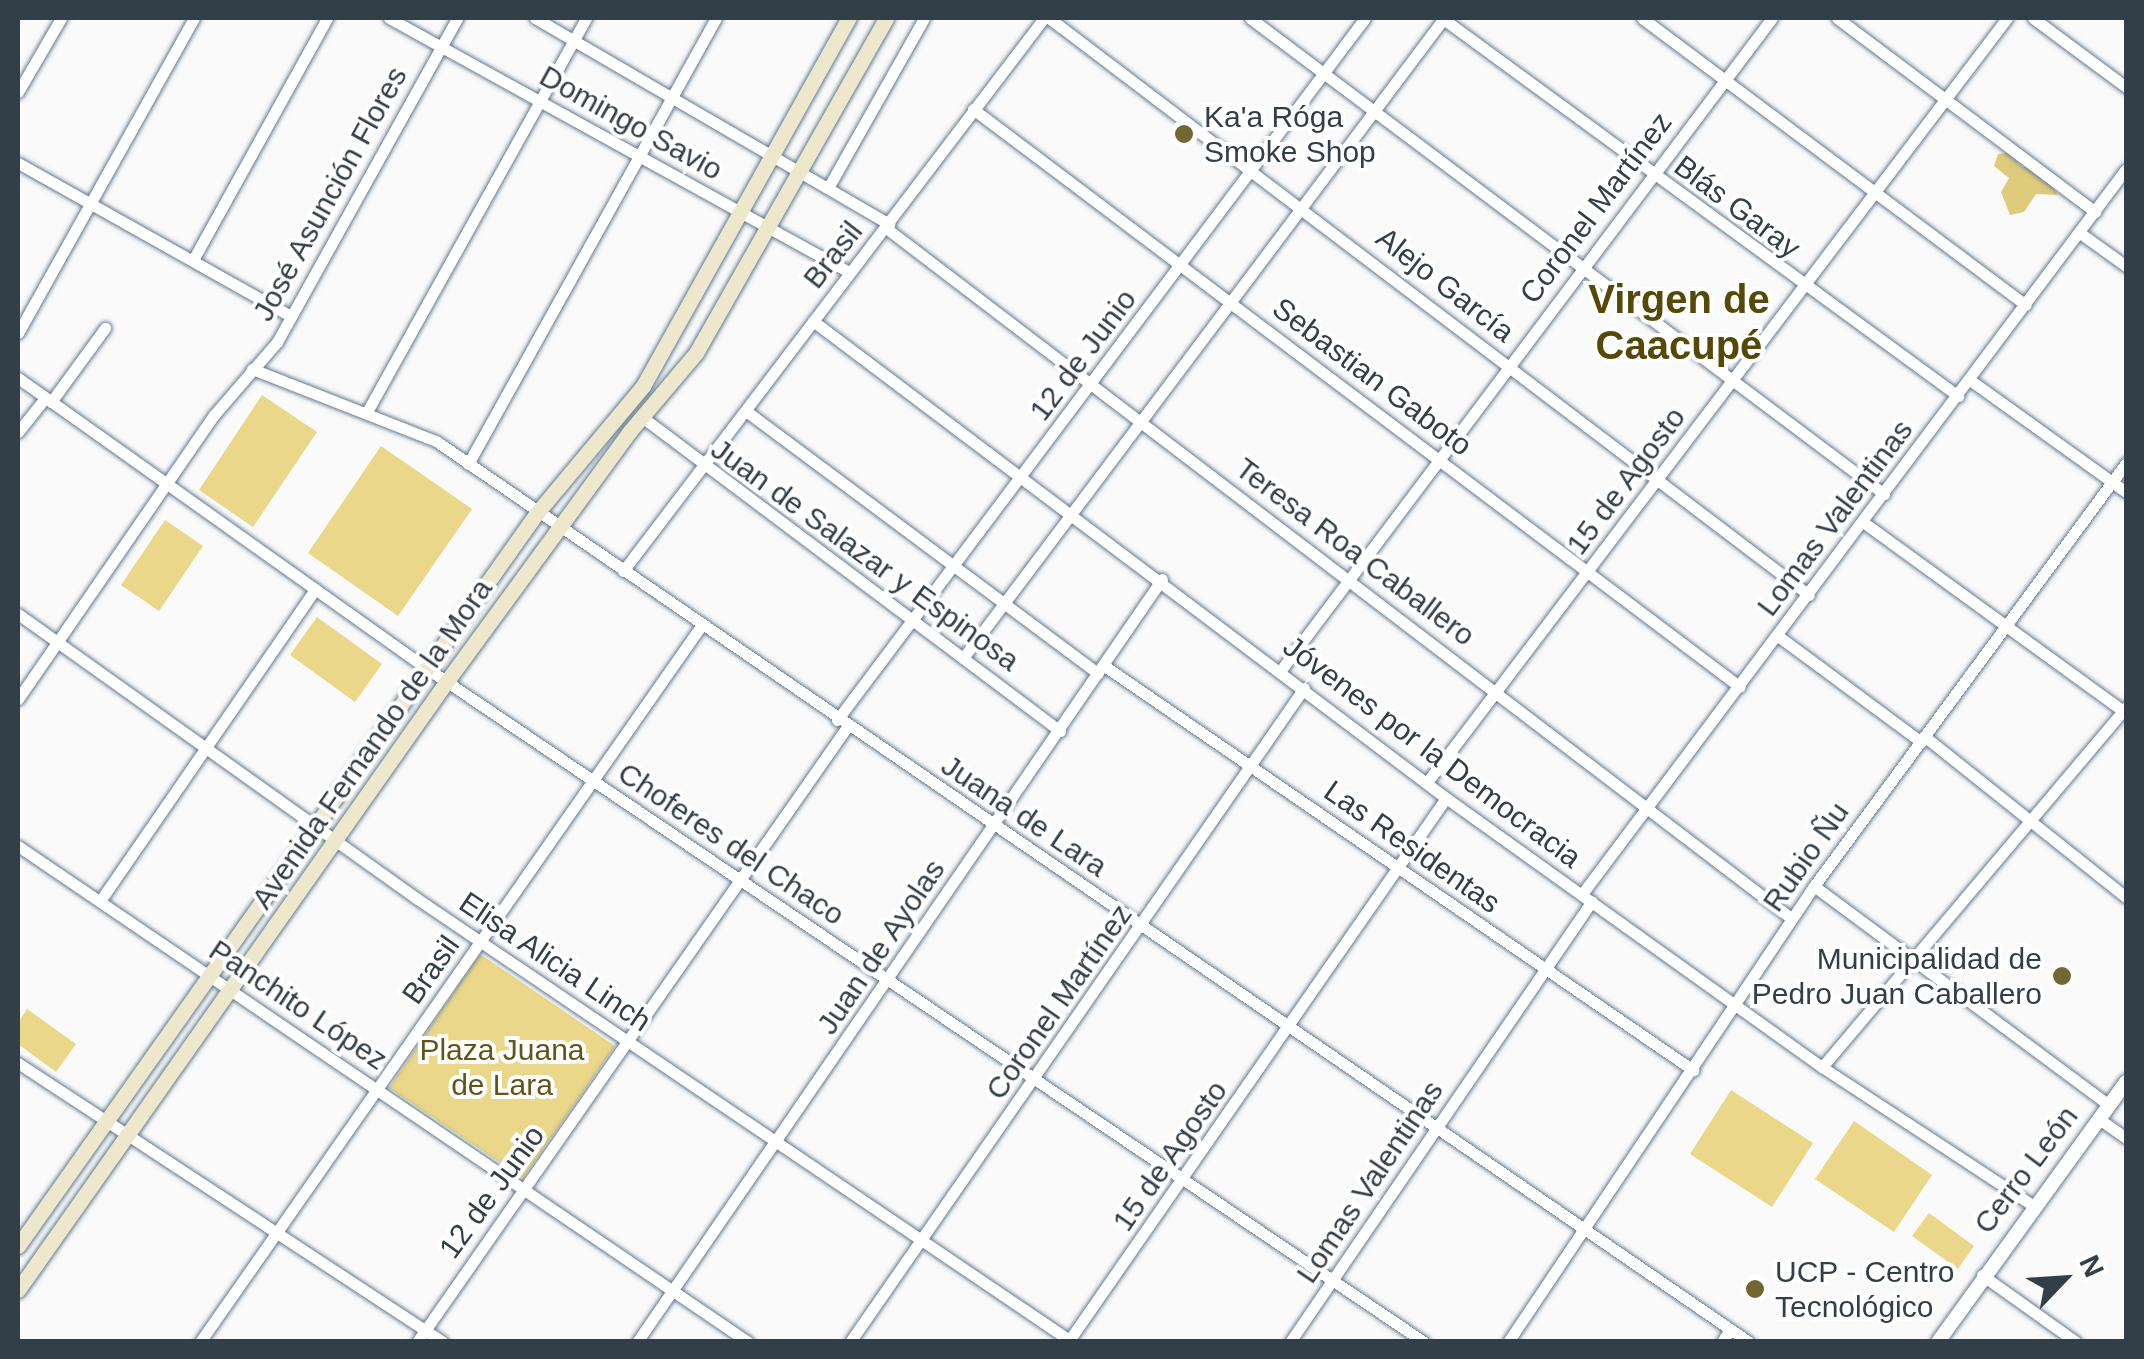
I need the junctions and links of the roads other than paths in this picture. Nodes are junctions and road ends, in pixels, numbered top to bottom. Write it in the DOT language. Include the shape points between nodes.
graph roads {
  1 [pos="61,18"];
  2 [pos="194,18"];
  3 [pos="327,18"];
  4 [pos="389,18"];
  5 [pos="457,18"];
  6 [pos="536,18"];
  7 [pos="586,18"];
  8 [pos="716,18"];
  9 [pos="849,18"];
  10 [pos="886,18"];
  11 [pos="924,18"];
  12 [pos="1046,18"];
  13 [pos="1250,18"];
  14 [pos="1364,18"];
  15 [pos="1443,18"];
  16 [pos="1642,18"];
  17 [pos="1772,18"];
  18 [pos="1837,18"];
  19 [pos="2007,18"];
  20 [pos="2033,18"];
  21 [pos="574,38"];
  22 [pos="441,46"];
  23 [pos="1322,74"];
  24 [pos="1725,80"];
  25 [pos="2126,87"];
  26 [pos="18,92"];
  27 [pos="673,96"];
  28 [pos="1947,100"];
  29 [pos="540,101"];
  30 [pos="973,109"];
  31 [pos="1372,113"];
  32 [pos="772,152"];
  33 [pos="639,155"];
  34 [pos="18,163"];
  35 [pos="1252,169"];
  36 [pos="798,170"];
  37 [pos="2126,170"];
  38 [pos="1653,175"];
  39 [pos="828,188"];
  40 [pos="1876,193"];
  41 [pos="91,203"];
  42 [pos="1301,206"];
  43 [pos="739,212"];
  44 [pos="2096,212"];
  45 [pos="888,226"];
  46 [pos="766,228"];
  47 [pos="2080,233"];
  48 [pos="193,260"];
  49 [pos="1181,266"];
  50 [pos="2126,266"];
  51 [pos="1581,269"];
  52 [pos="849,272"];
  53 [pos="1804,288"];
  54 [pos="1229,302"];
  55 [pos="2026,305"];
  56 [pos="291,316"];
  57 [pos="814,320"];
  58 [pos="104,328"];
  59 [pos="18,333"];
  60 [pos="1508,366"];
  61 [pos="252,368"];
  62 [pos="18,378"];
  63 [pos="1970,380"];
  64 [pos="1733,381"];
  65 [pos="1091,385"];
  66 [pos="1958,396"];
  67 [pos="48,400"];
  68 [pos="368,410"];
  69 [pos="746,412"];
  70 [pos="642,417"];
  71 [pos="1140,422"];
  72 [pos="18,432"];
  73 [pos="1440,459"];
  74 [pos="2126,463"];
  75 [pos="468,464"];
  76 [pos="702,468"];
  77 [pos="1022,478"];
  78 [pos="1659,480"];
  79 [pos="2112,482"];
  80 [pos="168,486"];
  81 [pos="2126,492"];
  82 [pos="1884,494"];
  83 [pos="1071,513"];
  84 [pos="536,514"];
  85 [pos="1863,522"];
  86 [pos="559,527"];
  87 [pos="952,568"];
  88 [pos="623,571"];
  89 [pos="1588,574"];
  90 [pos="1350,578"];
  91 [pos="1162,580"];
  92 [pos="315,589"];
  93 [pos="1809,594"];
  94 [pos="1002,606"];
  95 [pos="18,614"];
  96 [pos="913,621"];
  97 [pos="701,626"];
  98 [pos="2004,626"];
  99 [pos="1778,636"];
  100 [pos="57,642"];
  101 [pos="963,658"];
  102 [pos="425,667"];
  103 [pos="1101,669"];
  104 [pos="1281,670"];
  105 [pos="448,681"];
  106 [pos="1740,686"];
  107 [pos="1304,688"];
  108 [pos="1498,691"];
  109 [pos="18,699"];
  110 [pos="2126,711"];
  111 [pos="842,723"];
  112 [pos="1060,731"];
  113 [pos="1922,739"];
  114 [pos="204,749"];
  115 [pos="1252,766"];
  116 [pos="1428,781"];
  117 [pos="594,783"];
  118 [pos="1446,798"];
  119 [pos="1648,808"];
  120 [pos="2030,818"];
  121 [pos="312,826"];
  122 [pos="994,826"];
  123 [pos="337,843"];
  124 [pos="18,846"];
  125 [pos="1398,868"];
  126 [pos="742,880"];
  127 [pos="1814,886"];
  128 [pos="2126,897"];
  129 [pos="1587,898"];
  130 [pos="100,901"];
  131 [pos="1792,919"];
  132 [pos="1142,927"];
  133 [pos="481,942"];
  134 [pos="1911,959"];
  135 [pos="1544,968"];
  136 [pos="210,975"];
  137 [pos="889,980"];
  138 [pos="232,990"];
  139 [pos="1735,1005"];
  140 [pos="1289,1028"];
  141 [pos="629,1042"];
  142 [pos="18,1064"];
  143 [pos="1822,1067"];
  144 [pos="1692,1070"];
  145 [pos="1036,1080"];
  146 [pos="2126,1082"];
  147 [pos="379,1090"];
  148 [pos="2109,1105"];
  149 [pos="2099,1119"];
  150 [pos="105,1121"];
  151 [pos="1438,1128"];
  152 [pos="127,1135"];
  153 [pos="2126,1138"];
  154 [pos="776,1144"];
  155 [pos="1184,1181"];
  156 [pos="525,1189"];
  157 [pos="2034,1206"];
  158 [pos="1584,1228"];
  159 [pos="275,1233"];
  160 [pos="922,1240"];
  161 [pos="18,1246"];
  162 [pos="1982,1276"];
  163 [pos="1334,1281"];
  164 [pos="18,1290"];
  165 [pos="672,1290"];
  166 [pos="1730,1328"];
  167 [pos="424,1329"];
  168 [pos="1070,1341"];
  169 [pos="200,1342"];
  170 [pos="416,1342"];
  171 [pos="442,1342"];
  172 [pos="637,1342"];
  173 [pos="748,1342"];
  174 [pos="850,1342"];
  175 [pos="1290,1342"];
  176 [pos="1424,1342"];
  177 [pos="1508,1342"];
  178 [pos="1722,1342"];
  179 [pos="1749,1342"];
  180 [pos="1938,1342"];
  181 [pos="2076,1342"];
  1 -- 26 [label="street"];
  2 -- 41 [label="street"];
  3 -- 48 [label="street"];
  4 -- 22 [label="street, Domingo Savio"];
  5 -- 22 [label="street, José Asunción Flores"];
  6 -- 21 [label="street, Teresa Roa Caballero"];
  7 -- 21 [label="street"];
  8 -- 27 [label="street"];
  9 -- 32 [label="main road, Avenida Fernando de la Mora"];
  10 -- 36 [label="main road, Avenida Fernando de la Mora"];
  11 -- 39 [label="street"];
  12 -- 30 [label="street, Brasil"];
  12 -- 35 [label="street, Alejo García"];
  13 -- 23 [label="street"];
  14 -- 23 [label="street, 12 de Junio"];
  15 -- 31 [label="street"];
  15 -- 38 [label="street, Blás Garay"];
  16 -- 24 [label="street"];
  17 -- 24 [label="street, Coronel Martínez"];
  18 -- 28 [label="street"];
  19 -- 28 [label="street, 15 de Agosto"];
  20 -- 25 [label="street"];
  21 -- 27 [label="street, Teresa Roa Caballero"];
  21 -- 29 [label="street"];
  22 -- 29 [label="street, Domingo Savio"];
  22 -- 56 [label="street, José Asunción Flores"];
  23 -- 31 [label="street"];
  23 -- 35 [label="street, 12 de Junio"];
  24 -- 38 [label="street, Coronel Martínez"];
  24 -- 40 [label="street"];
  27 -- 32 [label="street, Teresa Roa Caballero"];
  27 -- 33 [label="street"];
  28 -- 40 [label="street, 15 de Agosto"];
  28 -- 44 [label="street"];
  29 -- 33 [label="street, Domingo Savio"];
  29 -- 68 [label="street"];
  30 -- 45 [label="street, Brasil"];
  30 -- 49 [label="street, Sebastian Gaboto"];
  31 -- 42 [label="street"];
  31 -- 51 [label="street"];
  32 -- 36 [label="street, Teresa Roa Caballero"];
  32 -- 43 [label="main road, Avenida Fernando de la Mora"];
  33 -- 43 [label="street, Domingo Savio"];
  33 -- 75 [label="street"];
  34 -- 41 [label="street"];
  35 -- 42 [label="street, Alejo García"];
  35 -- 49 [label="street, 12 de Junio"];
  36 -- 39 [label="street, Teresa Roa Caballero"];
  36 -- 46 [label="main road, Avenida Fernando de la Mora"];
  37 -- 44 [label="street, Lomas Valentinas"];
  38 -- 51 [label="street, Coronel Martínez"];
  38 -- 53 [label="street, Blás Garay"];
  39 -- 45 [label="street, Teresa Roa Caballero"];
  40 -- 53 [label="street, 15 de Agosto"];
  40 -- 55 [label="street"];
  41 -- 48 [label="street"];
  41 -- 59 [label="street"];
  42 -- 54 [label="street"];
  42 -- 60 [label="street, Alejo García"];
  43 -- 46 [label="street, Domingo Savio"];
  43 -- 84 [label="main road, Avenida Fernando de la Mora" via="644,386"];
  44 -- 47 [label="street, Lomas Valentinas"];
  45 -- 52 [label="street, Brasil"];
  45 -- 65 [label="street, Teresa Roa Caballero"];
  46 -- 52 [label="street, Domingo Savio"];
  46 -- 70 [label="main road, Avenida Fernando de la Mora" via="696,353"];
  47 -- 50 [label="street"];
  47 -- 55 [label="street, Lomas Valentinas"];
  48 -- 56 [label="street"];
  49 -- 54 [label="street, Sebastian Gaboto"];
  49 -- 65 [label="street, 12 de Junio"];
  51 -- 60 [label="street, Coronel Martínez"];
  51 -- 64 [label="street"];
  52 -- 57 [label="street, Brasil"];
  53 -- 64 [label="street, 15 de Agosto"];
  53 -- 66 [label="street, Blás Garay"];
  54 -- 71 [label="street"];
  54 -- 73 [label="street, Sebastian Gaboto"];
  55 -- 63 [label="street, Lomas Valentinas"];
  56 -- 61 [label="street, José Asunción Flores"];
  57 -- 69 [label="street, Brasil"];
  57 -- 77 [label="street, Jóvenes por la Democracia"];
  58 -- 67 [label="street"];
  60 -- 73 [label="street, Coronel Martínez"];
  60 -- 78 [label="street, Alejo García"];
  61 -- 68 [label="street, Juana de Lara"];
  61 -- 80 [label="street, José Asunción Flores"];
  62 -- 67 [label="street, Choferes del Chaco"];
  63 -- 66 [label="street, Lomas Valentinas"];
  63 -- 79 [label="street"];
  64 -- 78 [label="street, 15 de Agosto"];
  64 -- 82 [label="street"];
  65 -- 71 [label="street, Teresa Roa Caballero"];
  65 -- 77 [label="street, 12 de Junio"];
  66 -- 82 [label="street, Lomas Valentinas"];
  67 -- 72 [label="street"];
  67 -- 80 [label="street, Choferes del Chaco"];
  68 -- 75 [label="street, Juana de Lara" via="436,441"];
  69 -- 76 [label="street, Brasil"];
  69 -- 87 [label="street, Las Residentas"];
  70 -- 76 [label="street, Juan de Salazar y Espinosa"];
  70 -- 86 [label="main road, Avenida Fernando de la Mora"];
  71 -- 83 [label="street"];
  71 -- 90 [label="street, Teresa Roa Caballero"];
  73 -- 89 [label="street, Sebastian Gaboto"];
  73 -- 90 [label="street, Coronel Martínez"];
  74 -- 79 [label="street, Rubio Ñu"];
  75 -- 84 [label="street, Juana de Lara"];
  76 -- 88 [label="street, Brasil"];
  76 -- 96 [label="street, Juan de Salazar y Espinosa"];
  77 -- 83 [label="street, Jóvenes por la Democracia"];
  77 -- 87 [label="street, 12 de Junio"];
  78 -- 89 [label="street, 15 de Agosto"];
  78 -- 93 [label="street, Alejo García"];
  79 -- 81 [label="street"];
  79 -- 98 [label="street, Rubio Ñu"];
  80 -- 92 [label="street, Choferes del Chaco"];
  80 -- 100 [label="street, José Asunción Flores"];
  82 -- 85 [label="street, Lomas Valentinas"];
  83 -- 91 [label="street, Jóvenes por la Democracia"];
  83 -- 94 [label="street"];
  84 -- 86 [label="street, Juana de Lara"];
  84 -- 102 [label="main road, Avenida Fernando de la Mora"];
  85 -- 93 [label="street, Lomas Valentinas"];
  85 -- 98 [label="street"];
  86 -- 88 [label="street, Juana de Lara"];
  86 -- 105 [label="main road, Avenida Fernando de la Mora"];
  87 -- 94 [label="street, Las Residentas"];
  87 -- 96 [label="street, 12 de Junio"];
  88 -- 97 [label="street, Juana de Lara"];
  89 -- 106 [label="street, Sebastian Gaboto"];
  89 -- 108 [label="street, 15 de Agosto"];
  90 -- 104 [label="street, Coronel Martínez"];
  90 -- 108 [label="street, Teresa Roa Caballero"];
  91 -- 103 [label="street, Juan de Ayolas"];
  91 -- 104 [label="street, Jóvenes por la Democracia"];
  92 -- 102 [label="street, Choferes del Chaco"];
  92 -- 114 [label="street"];
  93 -- 99 [label="street, Lomas Valentinas"];
  94 -- 101 [label="street"];
  94 -- 103 [label="street, Las Residentas"];
  95 -- 100 [label="street, Elisa Alicia Linch"];
  96 -- 101 [label="street, Juan de Salazar y Espinosa"];
  96 -- 111 [label="street, 12 de Junio"];
  97 -- 111 [label="street, Juana de Lara"];
  97 -- 117 [label="street, Brasil"];
  98 -- 110 [label="street"];
  98 -- 113 [label="street, Rubio Ñu"];
  99 -- 106 [label="street, Lomas Valentinas"];
  99 -- 113 [label="street"];
  100 -- 109 [label="street, José Asunción Flores"];
  100 -- 114 [label="street, Elisa Alicia Linch"];
  101 -- 112 [label="street, Juan de Salazar y Espinosa"];
  102 -- 105 [label="street, Choferes del Chaco"];
  102 -- 121 [label="main road, Avenida Fernando de la Mora"];
  103 -- 112 [label="street, Juan de Ayolas"];
  103 -- 115 [label="street, Las Residentas"];
  104 -- 107 [label="street, Jóvenes por la Democracia"];
  105 -- 117 [label="street, Choferes del Chaco"];
  105 -- 123 [label="main road, Avenida Fernando de la Mora"];
  106 -- 119 [label="street, Lomas Valentinas"];
  107 -- 115 [label="street, Coronel Martínez"];
  107 -- 116 [label="street, Jóvenes por la Democracia"];
  108 -- 116 [label="street, 15 de Agosto"];
  108 -- 119 [label="street, Teresa Roa Caballero"];
  110 -- 120 [label="street"];
  111 -- 122 [label="street, Juana de Lara"];
  111 -- 126 [label="street, 12 de Junio"];
  112 -- 122 [label="street, Juan de Ayolas"];
  113 -- 120 [label="street"];
  113 -- 127 [label="street, Rubio Ñu"];
  114 -- 121 [label="street, Elisa Alicia Linch"];
  114 -- 130 [label="street"];
  115 -- 125 [label="street, Las Residentas"];
  115 -- 132 [label="street, Coronel Martínez"];
  116 -- 118 [label="street, Jóvenes por la Democracia"];
  117 -- 126 [label="street, Choferes del Chaco"];
  117 -- 133 [label="street, Brasil"];
  118 -- 125 [label="street, 15 de Agosto"];
  118 -- 129 [label="street, Jóvenes por la Democracia"];
  119 -- 129 [label="street, Lomas Valentinas"];
  119 -- 131 [label="street, Teresa Roa Caballero"];
  120 -- 128 [label="street"];
  120 -- 134 [label="street"];
  121 -- 123 [label="street, Elisa Alicia Linch"];
  121 -- 136 [label="main road, Avenida Fernando de la Mora"];
  122 -- 132 [label="street, Juana de Lara"];
  122 -- 137 [label="street, Juan de Ayolas"];
  123 -- 133 [label="street, Elisa Alicia Linch"];
  123 -- 138 [label="main road, Avenida Fernando de la Mora"];
  124 -- 130 [label="street, Panchito López"];
  125 -- 135 [label="street, Las Residentas"];
  125 -- 140 [label="street, 15 de Agosto"];
  126 -- 137 [label="street, Choferes del Chaco"];
  126 -- 141 [label="street, 12 de Junio"];
  127 -- 131 [label="street, Rubio Ñu"];
  127 -- 134 [label="street"];
  129 -- 135 [label="street, Lomas Valentinas"];
  129 -- 139 [label="street, Jóvenes por la Democracia"];
  130 -- 136 [label="street, Panchito López"];
  131 -- 139 [label="street, Rubio Ñu"];
  132 -- 140 [label="street, Juana de Lara"];
  132 -- 145 [label="street, Coronel Martínez"];
  133 -- 141 [label="street, Elisa Alicia Linch"];
  133 -- 147 [label="street, Brasil"];
  134 -- 143 [label="street"];
  134 -- 148 [label="street"];
  135 -- 144 [label="street, Las Residentas"];
  135 -- 151 [label="street, Lomas Valentinas"];
  136 -- 138 [label="street, Panchito López"];
  136 -- 150 [label="main road, Avenida Fernando de la Mora"];
  137 -- 145 [label="street, Choferes del Chaco"];
  137 -- 154 [label="street, Juan de Ayolas"];
  138 -- 147 [label="street, Panchito López"];
  138 -- 152 [label="main road, Avenida Fernando de la Mora"];
  139 -- 143 [label="street, Jóvenes por la Democracia"];
  139 -- 144 [label="street, Rubio Ñu"];
  140 -- 151 [label="street, Juana de Lara"];
  140 -- 155 [label="street, 15 de Agosto"];
  141 -- 154 [label="street, Elisa Alicia Linch"];
  141 -- 156 [label="street, 12 de Junio"];
  142 -- 150 [label="street"];
  143 -- 157 [label="street, Jóvenes por la Democracia"];
  144 -- 158 [label="street, Rubio Ñu"];
  145 -- 155 [label="street, Choferes del Chaco"];
  145 -- 160 [label="street, Coronel Martínez"];
  146 -- 148 [label="street, Cerro León"];
  147 -- 156 [label="street, Panchito López"];
  147 -- 159 [label="street, Brasil"];
  148 -- 149 [label="street, Cerro León"];
  149 -- 153 [label="street"];
  149 -- 157 [label="street, Cerro León"];
  150 -- 152 [label="street"];
  150 -- 161 [label="main road, Avenida Fernando de la Mora"];
  151 -- 158 [label="street, Juana de Lara"];
  151 -- 163 [label="street, Lomas Valentinas"];
  152 -- 159 [label="street"];
  152 -- 164 [label="main road, Avenida Fernando de la Mora"];
  154 -- 160 [label="street, Elisa Alicia Linch"];
  154 -- 165 [label="street, Juan de Ayolas"];
  155 -- 163 [label="street, Choferes del Chaco"];
  155 -- 168 [label="street, 15 de Agosto"];
  156 -- 165 [label="street, Panchito López"];
  156 -- 167 [label="street, 12 de Junio"];
  157 -- 162 [label="street, Cerro León"];
  158 -- 166 [label="street, Juana de Lara"];
  158 -- 177 [label="street, Rubio Ñu"];
  159 -- 167 [label="street"];
  159 -- 169 [label="street, Brasil"];
  160 -- 168 [label="street, Elisa Alicia Linch"];
  160 -- 174 [label="street, Coronel Martínez"];
  162 -- 180 [label="street, Cerro León"];
  162 -- 181 [label="street"];
  163 -- 175 [label="street, Lomas Valentinas"];
  163 -- 176 [label="street, Choferes del Chaco"];
  165 -- 172 [label="street, Juan de Ayolas"];
  165 -- 173 [label="street, Panchito López"];
  166 -- 178 [label="street"];
  166 -- 179 [label="street, Juana de Lara"];
  167 -- 170 [label="street, 12 de Junio"];
  167 -- 171 [label="street"];
}
